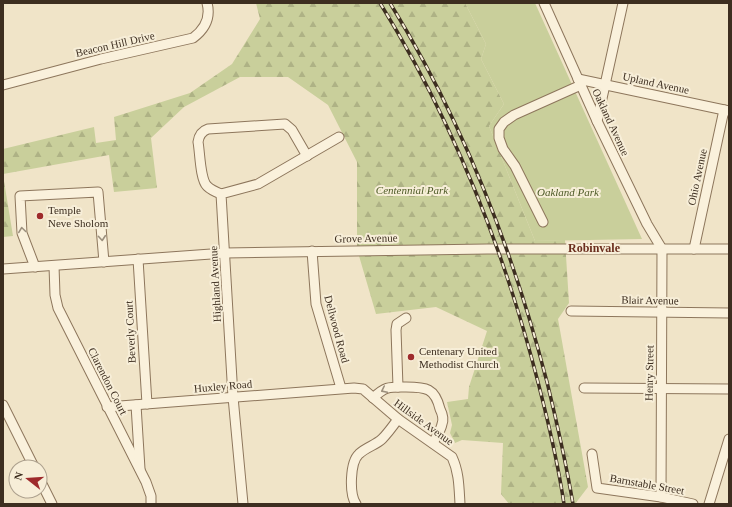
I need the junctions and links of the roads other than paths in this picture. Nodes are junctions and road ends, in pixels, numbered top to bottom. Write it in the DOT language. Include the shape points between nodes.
graph roads {
  1 [pos="207,3"];
  2 [pos="544,3"];
  3 [pos="623,3"];
  4 [pos="580,82"];
  5 [pos="3,85"];
  6 [pos="605,85"];
  7 [pos="726,111"];
  8 [pos="597,121"];
  9 [pos="339,137"];
  10 [pos="307,156"];
  11 [pos="221,194"];
  12 [pos="543,222"];
  13 [pos="662,249"];
  14 [pos="694,249"];
  15 [pos="729,249"];
  16 [pos="312,251"];
  17 [pos="225,253"];
  18 [pos="138,259"];
  19 [pos="104,262"];
  20 [pos="54,266"];
  21 [pos="35,267"];
  22 [pos="3,269"];
  23 [pos="571,311"];
  24 [pos="662,312"];
  25 [pos="729,313"];
  26 [pos="406,318"];
  27 [pos="398,387"];
  28 [pos="341,388"];
  29 [pos="584,388"];
  30 [pos="661,388"];
  31 [pos="729,389"];
  32 [pos="233,397"];
  33 [pos="373,398"];
  34 [pos="146,404"];
  35 [pos="3,405"];
  36 [pos="136,405"];
  37 [pos="108,407"];
  38 [pos="398,419"];
  39 [pos="729,439"];
  40 [pos="433,444"];
  41 [pos="592,454"];
  42 [pos="30,459"];
  43 [pos="140,472"];
  44 [pos="661,497"];
  45 [pos="151,504"];
  46 [pos="243,504"];
  47 [pos="356,504"];
  48 [pos="460,504"];
  49 [pos="693,504"];
  50 [pos="709,504"];
  1 -- 5 [label="street, Beacon Hill Drive" via="209,16 206,25 193,38 101,58"];
  2 -- 4 [label="street, Oakland Avenue"];
  3 -- 6 [label="street"];
  4 -- 6 [label="street, Upland Avenue"];
  4 -- 8 [label="street, Oakland Avenue"];
  4 -- 12 [label="street" via="514,115 499,129 503,149 515,166"];
  6 -- 7 [label="street, Upland Avenue"];
  6 -- 8 [label="street"];
  7 -- 14 [label="street, Ohio Avenue"];
  8 -- 13 [label="street, Oakland Avenue" via="647,224"];
  9 -- 10 [label="street"];
  10 -- 11 [label="street" via="258,184"];
  10 -- 11 [label="street" via="292,130 285,124 205,130 198,142 203,178 211,190"];
  11 -- 17 [label="street, Highland Avenue"];
  13 -- 14 [label="street, Grove Avenue"];
  13 -- 16 [label="street, Grove Avenue"];
  13 -- 24 [label="street, Henry Street"];
  14 -- 15 [label="street, Grove Avenue"];
  16 -- 17 [label="street, Grove Avenue"];
  16 -- 28 [label="street, Dellwood Road" via="316,304"];
  17 -- 18 [label="street, Grove Avenue"];
  17 -- 32 [label="street, Highland Avenue"];
  18 -- 19 [label="street, Grove Avenue"];
  18 -- 34 [label="street, Beverly Court"];
  19 -- 20 [label="street, Grove Avenue"];
  21 -- 19 [label="street, one-way" via="22,233 20,196 98,192"];
  20 -- 21 [label="street, Grove Avenue"];
  20 -- 37 [label="street, Clarendon Court" via="54,295 58,308"];
  21 -- 22 [label="street, Grove Avenue"];
  23 -- 24 [label="street, Blair Avenue"];
  24 -- 25 [label="street, Blair Avenue"];
  24 -- 30 [label="street, Henry Street"];
  26 -- 27 [label="street" via="397,324 396,330"];
  27 -- 33 [label="street, one-way" via="388,387"];
  27 -- 40 [label="street" via="428,389 437,397 443,423"];
  28 -- 32 [label="street, Huxley Road"];
  28 -- 33 [label="street, Hillside Avenue" via="363,389"];
  29 -- 30 [label="street"];
  30 -- 31 [label="street"];
  30 -- 44 [label="street, Henry Street"];
  32 -- 34 [label="street, Huxley Road"];
  32 -- 46 [label="street, Highland Avenue"];
  33 -- 38 [label="street, Hillside Avenue"];
  34 -- 36 [label="street, Huxley Road"];
  35 -- 42 [label="street"];
  36 -- 37 [label="street, Huxley Road"];
  36 -- 43 [label="street"];
  37 -- 43 [label="street, Clarendon Court"];
  38 -- 40 [label="street, Hillside Avenue"];
  38 -- 47 [label="street" via="381,440 358,454 351,483"];
  39 -- 50 [label="street"];
  40 -- 48 [label="street, Hillside Avenue" via="452,457 456,466"];
  41 -- 44 [label="street, Barnstable Street" via="597,488"];
  43 -- 45 [label="street, Clarendon Court" via="151,496"];
  44 -- 49 [label="street, Barnstable Street"];
}
